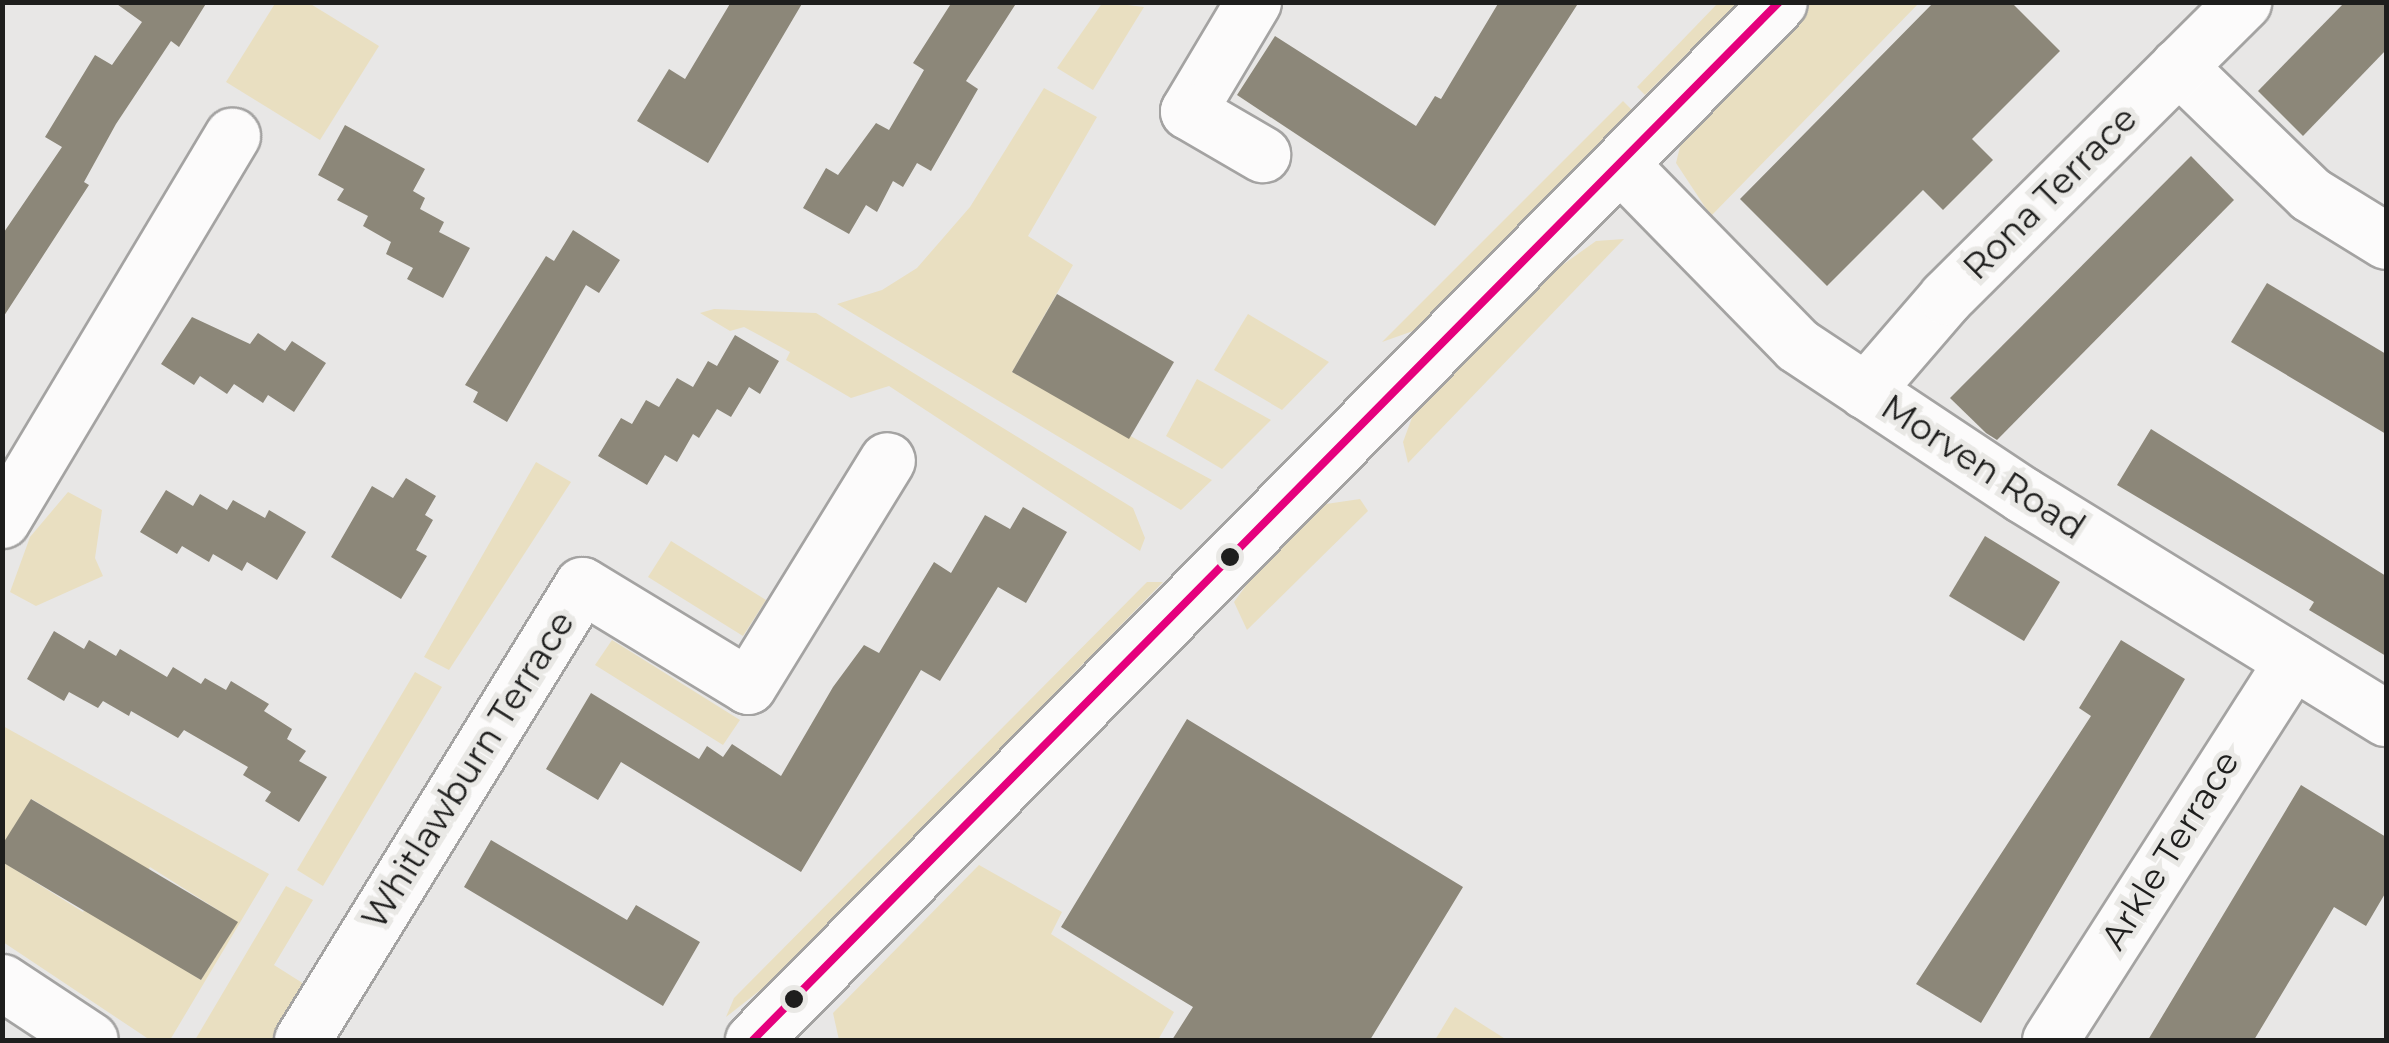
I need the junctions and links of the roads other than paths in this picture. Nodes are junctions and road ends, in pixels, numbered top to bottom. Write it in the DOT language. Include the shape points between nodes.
graph roads {
  1 [pos="1253,2"];
  2 [pos="1779,2"];
  3 [pos="2243,2"];
  4 [pos="2178,66"];
  5 [pos="232,135"];
  6 [pos="1262,154"];
  7 [pos="1620,164"];
  8 [pos="2386,241"];
  9 [pos="1866,391"];
  10 [pos="887,460"];
  11 [pos="2,520"];
  12 [pos="2292,660"];
  13 [pos="2386,718"];
  14 [pos="2,982"];
  15 [pos="90,1040"];
  16 [pos="302,1040"];
  17 [pos="753,1040"];
  18 [pos="2050,1040"];
  1 -- 6 [label="street" via="1188,111"];
  2 -- 7 [label="street"];
  3 -- 4 [label="street, Rona Terrace"];
  4 -- 8 [label="street" via="2310,194"];
  4 -- 9 [label="street, Rona Terrace" via="1946,297"];
  5 -- 11 [label="street"];
  7 -- 9 [label="street, Morven Road" via="1797,345"];
  7 -- 17 [label="street"];
  9 -- 12 [label="street, Morven Road"];
  10 -- 16 [label="street, Whitlawburn Terrace" via="748,686 582,585"];
  12 -- 13 [label="street, Morven Road"];
  12 -- 18 [label="street, Arkle Terrace"];
  14 -- 15 [label="street"];
}
